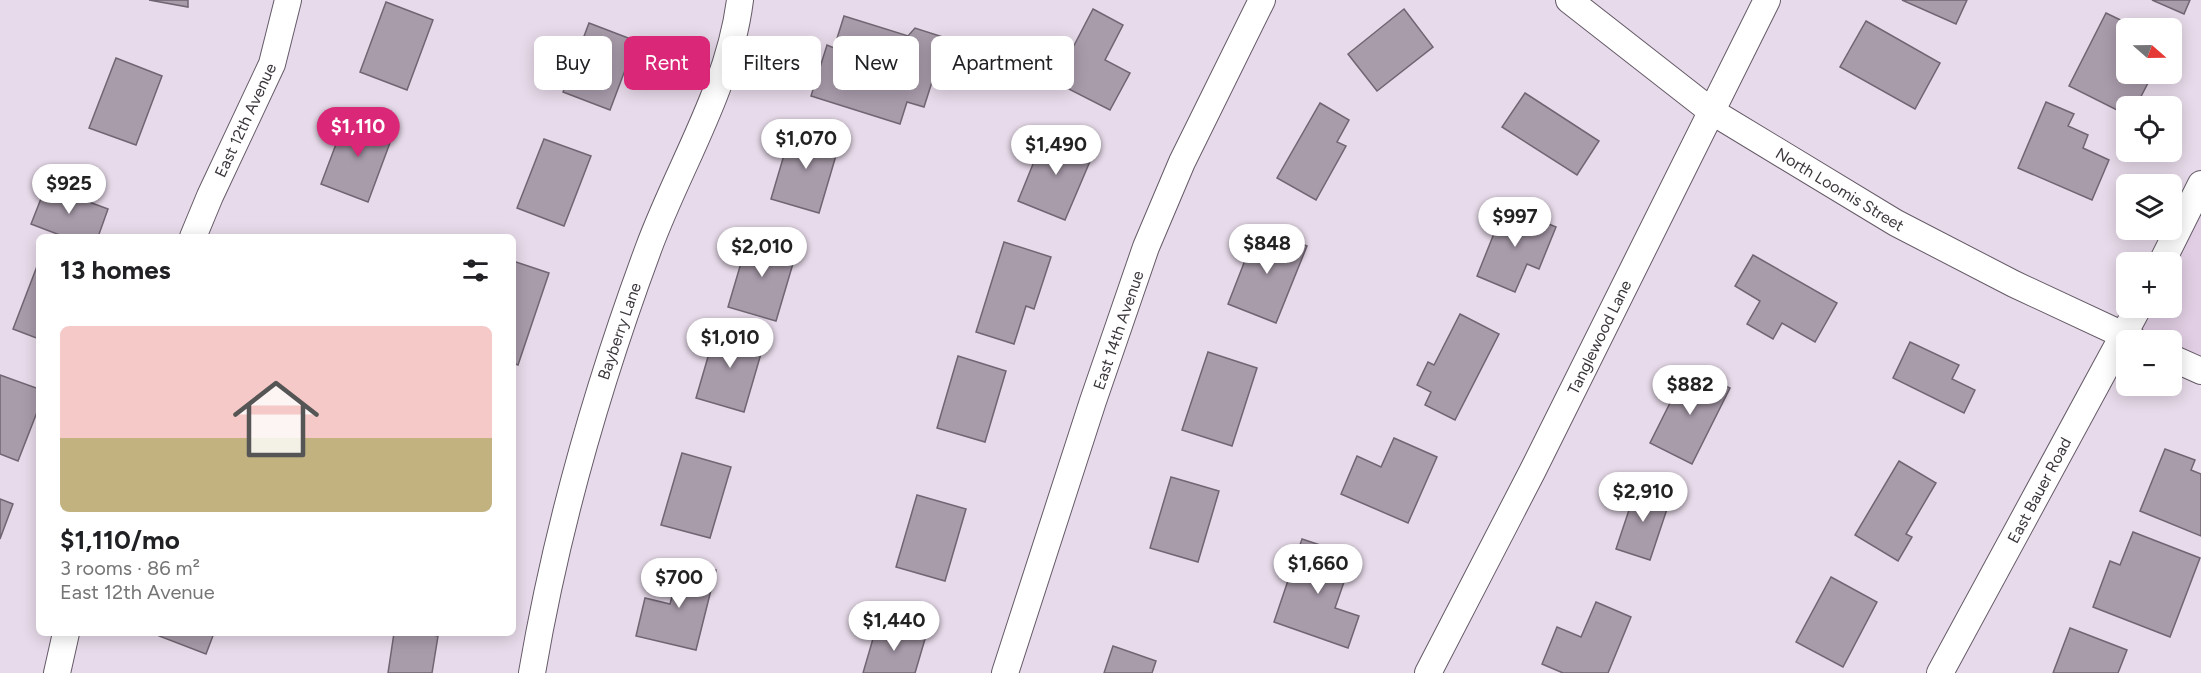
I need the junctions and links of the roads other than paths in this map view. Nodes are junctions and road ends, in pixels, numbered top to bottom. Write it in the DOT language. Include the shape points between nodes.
graph roads {
  1 [pos="288,0"];
  2 [pos="740,0"];
  3 [pos="1262,0"];
  4 [pos="1569,0"];
  5 [pos="1767,0"];
  6 [pos="1711,111"];
  7 [pos="2201,184"];
  8 [pos="195,234"];
  9 [pos="2167,252"];
  10 [pos="2116,332"];
  11 [pos="2116,361"];
  12 [pos="2182,362"];
  13 [pos="2201,370"];
  14 [pos="65,636"];
  15 [pos="57,673"];
  16 [pos="532,673"];
  17 [pos="1005,673"];
  18 [pos="1428,673"];
  19 [pos="1940,673"];
  1 -- 8 [label="street, East 12th Avenue" via="272,64"];
  2 -- 16 [label="street, Bayberry Lane" via="711,102 649,246 594,405 557,546"];
  3 -- 17 [label="street, East 14th Avenue" via="1182,162 1146,247"];
  4 -- 6 [label="street, North Loomis Street"];
  5 -- 6 [label="street, Tanglewood Lane"];
  6 -- 10 [label="street, North Loomis Street" via="1896,223"];
  6 -- 18 [label="street, Tanglewood Lane"];
  7 -- 9 [label="street"];
  11 -- 19 [label="street, East Bauer Road"];
  12 -- 13 [label="street"];
  14 -- 15 [label="street"];
}
